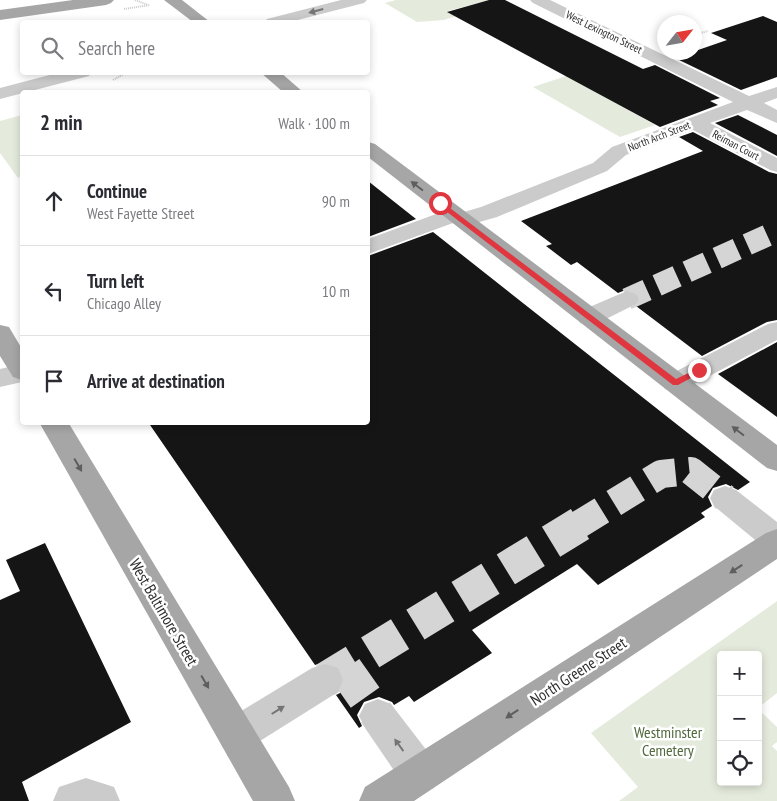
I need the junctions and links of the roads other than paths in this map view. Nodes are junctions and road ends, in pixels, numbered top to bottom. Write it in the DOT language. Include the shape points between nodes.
graph roads {
  1 [pos="106,0"];
  2 [pos="172,0"];
  3 [pos="359,0"];
  4 [pos="538,0"];
  5 [pos="0,15"];
  6 [pos="199,20"];
  7 [pos="281,20"];
  8 [pos="72,75"];
  9 [pos="272,75"];
  10 [pos="291,90"];
  11 [pos="777,92"];
  12 [pos="0,94"];
  13 [pos="748,103"];
  14 [pos="777,117"];
  15 [pos="695,123"];
  16 [pos="370,150"];
  17 [pos="777,166"];
  18 [pos="459,218"];
  19 [pos="370,247"];
  20 [pos="627,299"];
  21 [pos="589,317"];
  22 [pos="777,330"];
  23 [pos="0,333"];
  24 [pos="20,368"];
  25 [pos="20,373"];
  26 [pos="0,378"];
  27 [pos="675,383"];
  28 [pos="55,425"];
  29 [pos="777,460"];
  30 [pos="725,498"];
  31 [pos="777,541"];
  32 [pos="326,680"];
  33 [pos="378,716"];
  34 [pos="236,736"];
  35 [pos="420,774"];
  36 [pos="73,801"];
  37 [pos="100,801"];
  38 [pos="275,801"];
  39 [pos="378,801"];
  1 -- 5 [label="main road"];
  2 -- 6 [label="main road"];
  3 -- 7 [label="street, one-way"];
  4 -- 13 [label="street, West Lexington Street"];
  8 -- 12 [label="street"];
  9 -- 10 [label="main road"];
  11 -- 13 [label="street, North Arch Street"];
  13 -- 14 [label="street, West Lexington Street"];
  13 -- 15 [label="street, North Arch Street"];
  15 -- 17 [label="street, Reiman Court"];
  15 -- 18 [label="street, North Arch Street" via="619,151 600,167 489,212"];
  18 -- 16 [label="main road, one-way"];
  18 -- 19 [label="street, North Arch Street"];
  18 -- 21 [label="main road"];
  20 -- 21 [label="street"];
  21 -- 27 [label="main road"];
  22 -- 27 [label="street"];
  23 -- 24 [label="main road"];
  25 -- 26 [label="street"];
  29 -- 27 [label="main road, one-way"];
  28 -- 34 [label="main road, West Baltimore Street, one-way"];
  30 -- 31 [label="street"];
  31 -- 35 [label="main road, North Greene Street, one-way"];
  34 -- 32 [label="street, one-way"];
  35 -- 33 [label="street, one-way"];
  34 -- 38 [label="main road, West Baltimore Street"];
  35 -- 39 [label="main road, North Greene Street"];
  36 -- 37 [label="street" via="86,798"];
}
